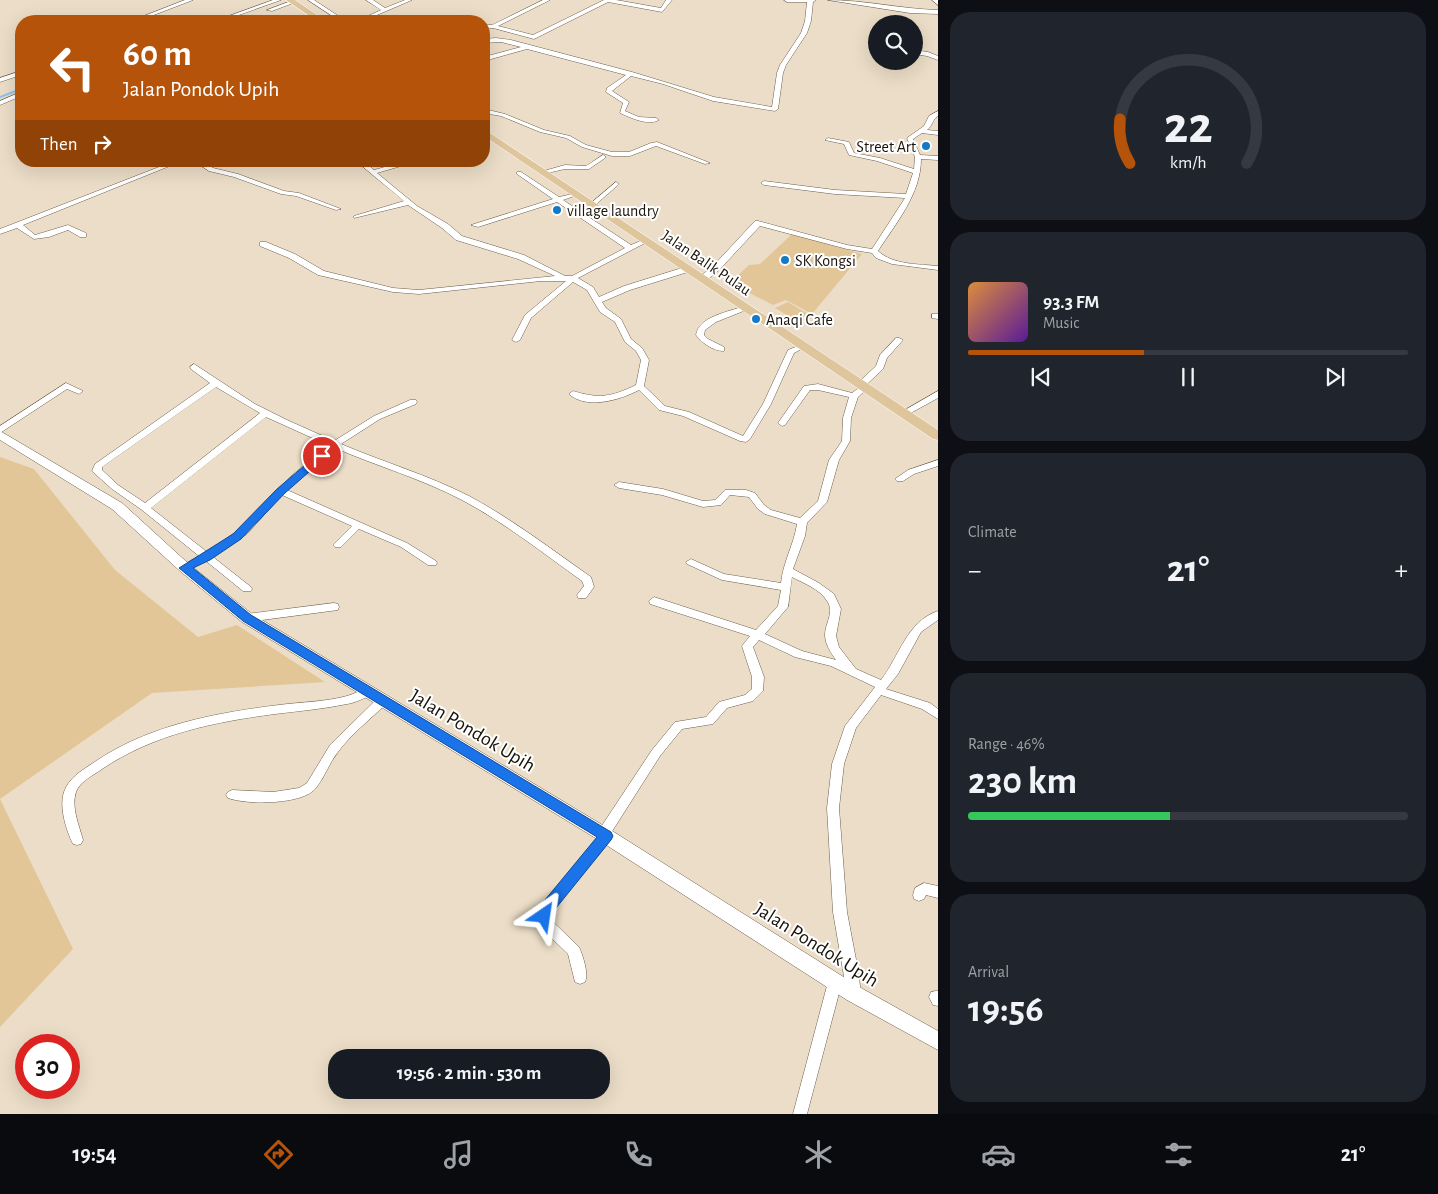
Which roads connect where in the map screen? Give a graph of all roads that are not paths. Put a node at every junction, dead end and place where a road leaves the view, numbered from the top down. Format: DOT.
graph roads {
  1 [pos="190,0"];
  2 [pos="278,0"];
  3 [pos="310,0"];
  4 [pos="369,0"];
  5 [pos="409,0"];
  6 [pos="547,0"];
  7 [pos="608,0"];
  8 [pos="668,0"];
  9 [pos="787,0"];
  10 [pos="831,0"];
  11 [pos="935,0"];
  12 [pos="291,1"];
  13 [pos="812,1"];
  14 [pos="938,3"];
  15 [pos="385,10"];
  16 [pos="938,12"];
  17 [pos="150,15"];
  18 [pos="235,15"];
  19 [pos="258,15"];
  20 [pos="313,15"];
  21 [pos="334,15"];
  22 [pos="373,15"];
  23 [pos="493,26"];
  24 [pos="490,27"];
  25 [pos="490,40"];
  26 [pos="527,47"];
  27 [pos="923,53"];
  28 [pos="490,57"];
  29 [pos="937,62"];
  30 [pos="630,74"];
  31 [pos="15,75"];
  32 [pos="0,80"];
  33 [pos="15,97"];
  34 [pos="0,103"];
  35 [pos="490,112"];
  36 [pos="938,113"];
  37 [pos="656,120"];
  38 [pos="922,131"];
  39 [pos="938,133"];
  40 [pos="490,136"];
  41 [pos="828,140"];
  42 [pos="603,157"];
  43 [pos="918,157"];
  44 [pos="938,158"];
  45 [pos="707,163"];
  46 [pos="165,167"];
  47 [pos="206,167"];
  48 [pos="367,167"];
  49 [pos="392,167"];
  50 [pos="373,172"];
  51 [pos="543,172"];
  52 [pos="916,172"];
  53 [pos="519,174"];
  54 [pos="764,183"];
  55 [pos="616,184"];
  56 [pos="575,194"];
  57 [pos="910,196"];
  58 [pos="558,200"];
  59 [pos="412,205"];
  60 [pos="592,205"];
  61 [pos="338,209"];
  62 [pos="356,216"];
  63 [pos="18,225"];
  64 [pos="475,226"];
  65 [pos="0,232"];
  66 [pos="83,235"];
  67 [pos="645,241"];
  68 [pos="263,244"];
  69 [pos="630,248"];
  70 [pos="874,251"];
  71 [pos="938,268"];
  72 [pos="688,269"];
  73 [pos="568,278"];
  74 [pos="702,279"];
  75 [pos="597,301"];
  76 [pos="747,308"];
  77 [pos="516,340"];
  78 [pos="899,340"];
  79 [pos="803,346"];
  80 [pos="721,349"];
  81 [pos="194,368"];
  82 [pos="214,384"];
  83 [pos="640,386"];
  84 [pos="863,386"];
  85 [pos="79,391"];
  86 [pos="573,394"];
  87 [pos="938,394"];
  88 [pos="854,396"];
  89 [pos="413,402"];
  90 [pos="266,413"];
  91 [pos="904,413"];
  92 [pos="782,423"];
  93 [pos="0,430"];
  94 [pos="0,435"];
  95 [pos="938,436"];
  96 [pos="335,445"];
  97 [pos="938,463"];
  98 [pos="900,479"];
  99 [pos="620,485"];
  100 [pos="281,491"];
  101 [pos="145,508"];
  102 [pos="802,522"];
  103 [pos="358,525"];
  104 [pos="338,545"];
  105 [pos="206,558"];
  106 [pos="691,562"];
  107 [pos="432,563"];
  108 [pos="185,568"];
  109 [pos="787,570"];
  110 [pos="785,587"];
  111 [pos="247,589"];
  112 [pos="582,596"];
  113 [pos="654,601"];
  114 [pos="334,607"];
  115 [pos="938,615"];
  116 [pos="247,618"];
  117 [pos="756,634"];
  118 [pos="855,673"];
  119 [pos="880,688"];
  120 [pos="368,692"];
  121 [pos="383,700"];
  122 [pos="938,716"];
  123 [pos="232,796"];
  124 [pos="605,835"];
  125 [pos="77,840"];
  126 [pos="938,892"];
  127 [pos="919,896"];
  128 [pos="580,978"];
  129 [pos="835,982"];
  130 [pos="854,994"];
  131 [pos="938,1041"];
  132 [pos="800,1114"];
  1 -- 17 [label="street"];
  2 -- 18 [label="street"];
  3 -- 21 [label="street"];
  4 -- 15 [label="street"];
  5 -- 15 [label="street"];
  6 -- 23 [label="street"];
  7 -- 8 [label="street"];
  7 -- 23 [label="street"];
  9 -- 13 [label="street"];
  10 -- 16 [label="street"];
  11 -- 14 [label="street"];
  12 -- 19 [label="street"];
  12 -- 20 [label="main road"];
  13 -- 30 [label="street"];
  15 -- 22 [label="street"];
  23 -- 24 [label="street"];
  25 -- 26 [label="street"];
  26 -- 28 [label="street"];
  26 -- 30 [label="street"];
  27 -- 29 [label="street"];
  30 -- 37 [label="street"];
  31 -- 32 [label="street"];
  33 -- 34 [label="street"];
  35 -- 45 [label="street"];
  36 -- 38 [label="street"];
  38 -- 39 [label="street"];
  38 -- 43 [label="street"];
  40 -- 51 [label="main road, Jalan Balik Pulau"];
  41 -- 52 [label="street"];
  42 -- 51 [label="street"];
  43 -- 44 [label="street"];
  43 -- 52 [label="street"];
  46 -- 63 [label="street"];
  47 -- 61 [label="street"];
  48 -- 50 [label="street"];
  49 -- 50 [label="street"];
  50 -- 59 [label="street"];
  51 -- 56 [label="main road, Jalan Balik Pulau"];
  52 -- 57 [label="street"];
  53 -- 58 [label="street"];
  54 -- 57 [label="street"];
  55 -- 60 [label="street"];
  56 -- 58 [label="street"];
  56 -- 60 [label="main road, Jalan Balik Pulau"];
  57 -- 70 [label="street"];
  58 -- 64 [label="street"];
  58 -- 69 [label="street"];
  59 -- 62 [label="street"];
  59 -- 73 [label="street"];
  60 -- 67 [label="main road, Jalan Balik Pulau"];
  63 -- 65 [label="street"];
  63 -- 66 [label="street"];
  67 -- 69 [label="street"];
  67 -- 72 [label="main road, Jalan Balik Pulau"];
  68 -- 73 [label="street"];
  69 -- 73 [label="street"];
  70 -- 71 [label="street"];
  70 -- 74 [label="street"];
  72 -- 74 [label="main road, Jalan Balik Pulau"];
  72 -- 75 [label="street"];
  73 -- 75 [label="street"];
  73 -- 77 [label="street"];
  74 -- 76 [label="main road, Jalan Balik Pulau"];
  75 -- 83 [label="street"];
  76 -- 79 [label="main road, Jalan Balik Pulau"];
  76 -- 80 [label="street"];
  78 -- 84 [label="street"];
  79 -- 83 [label="street"];
  79 -- 84 [label="main road, Jalan Balik Pulau"];
  81 -- 82 [label="street"];
  82 -- 90 [label="street"];
  82 -- 101 [label="street"];
  83 -- 86 [label="street"];
  84 -- 88 [label="street"];
  84 -- 91 [label="main road, Jalan Balik Pulau"];
  85 -- 93 [label="street"];
  87 -- 91 [label="street"];
  88 -- 92 [label="street"];
  88 -- 102 [label="street"];
  89 -- 96 [label="street"];
  90 -- 96 [label="street"];
  90 -- 101 [label="street"];
  91 -- 95 [label="main road, Jalan Balik Pulau"];
  94 -- 108 [label="main road, Jalan Pondok Upih"];
  96 -- 100 [label="street"];
  96 -- 112 [label="street"];
  97 -- 98 [label="street"];
  99 -- 102 [label="street"];
  100 -- 103 [label="street"];
  100 -- 105 [label="street"];
  101 -- 105 [label="street"];
  102 -- 109 [label="street"];
  103 -- 104 [label="street"];
  103 -- 107 [label="street"];
  105 -- 108 [label="street"];
  105 -- 111 [label="street"];
  106 -- 110 [label="street"];
  108 -- 116 [label="main road, Jalan Pondok Upih"];
  109 -- 110 [label="street"];
  109 -- 118 [label="street"];
  110 -- 117 [label="street"];
  113 -- 117 [label="street"];
  114 -- 116 [label="street"];
  115 -- 119 [label="street"];
  116 -- 120 [label="main road, Jalan Pondok Upih"];
  117 -- 118 [label="street"];
  117 -- 124 [label="street"];
  118 -- 119 [label="street"];
  119 -- 122 [label="street"];
  119 -- 130 [label="street"];
  120 -- 121 [label="main road, Jalan Pondok Upih"];
  120 -- 125 [label="street"];
  121 -- 123 [label="street"];
  121 -- 124 [label="main road, Jalan Pondok Upih"];
  124 -- 128 [label="street"];
  124 -- 129 [label="main road, Jalan Pondok Upih"];
  126 -- 127 [label="street"];
  129 -- 130 [label="main road, Jalan Pondok Upih"];
  129 -- 132 [label="street"];
  130 -- 131 [label="main road, Jalan Pondok Upih"];
}
